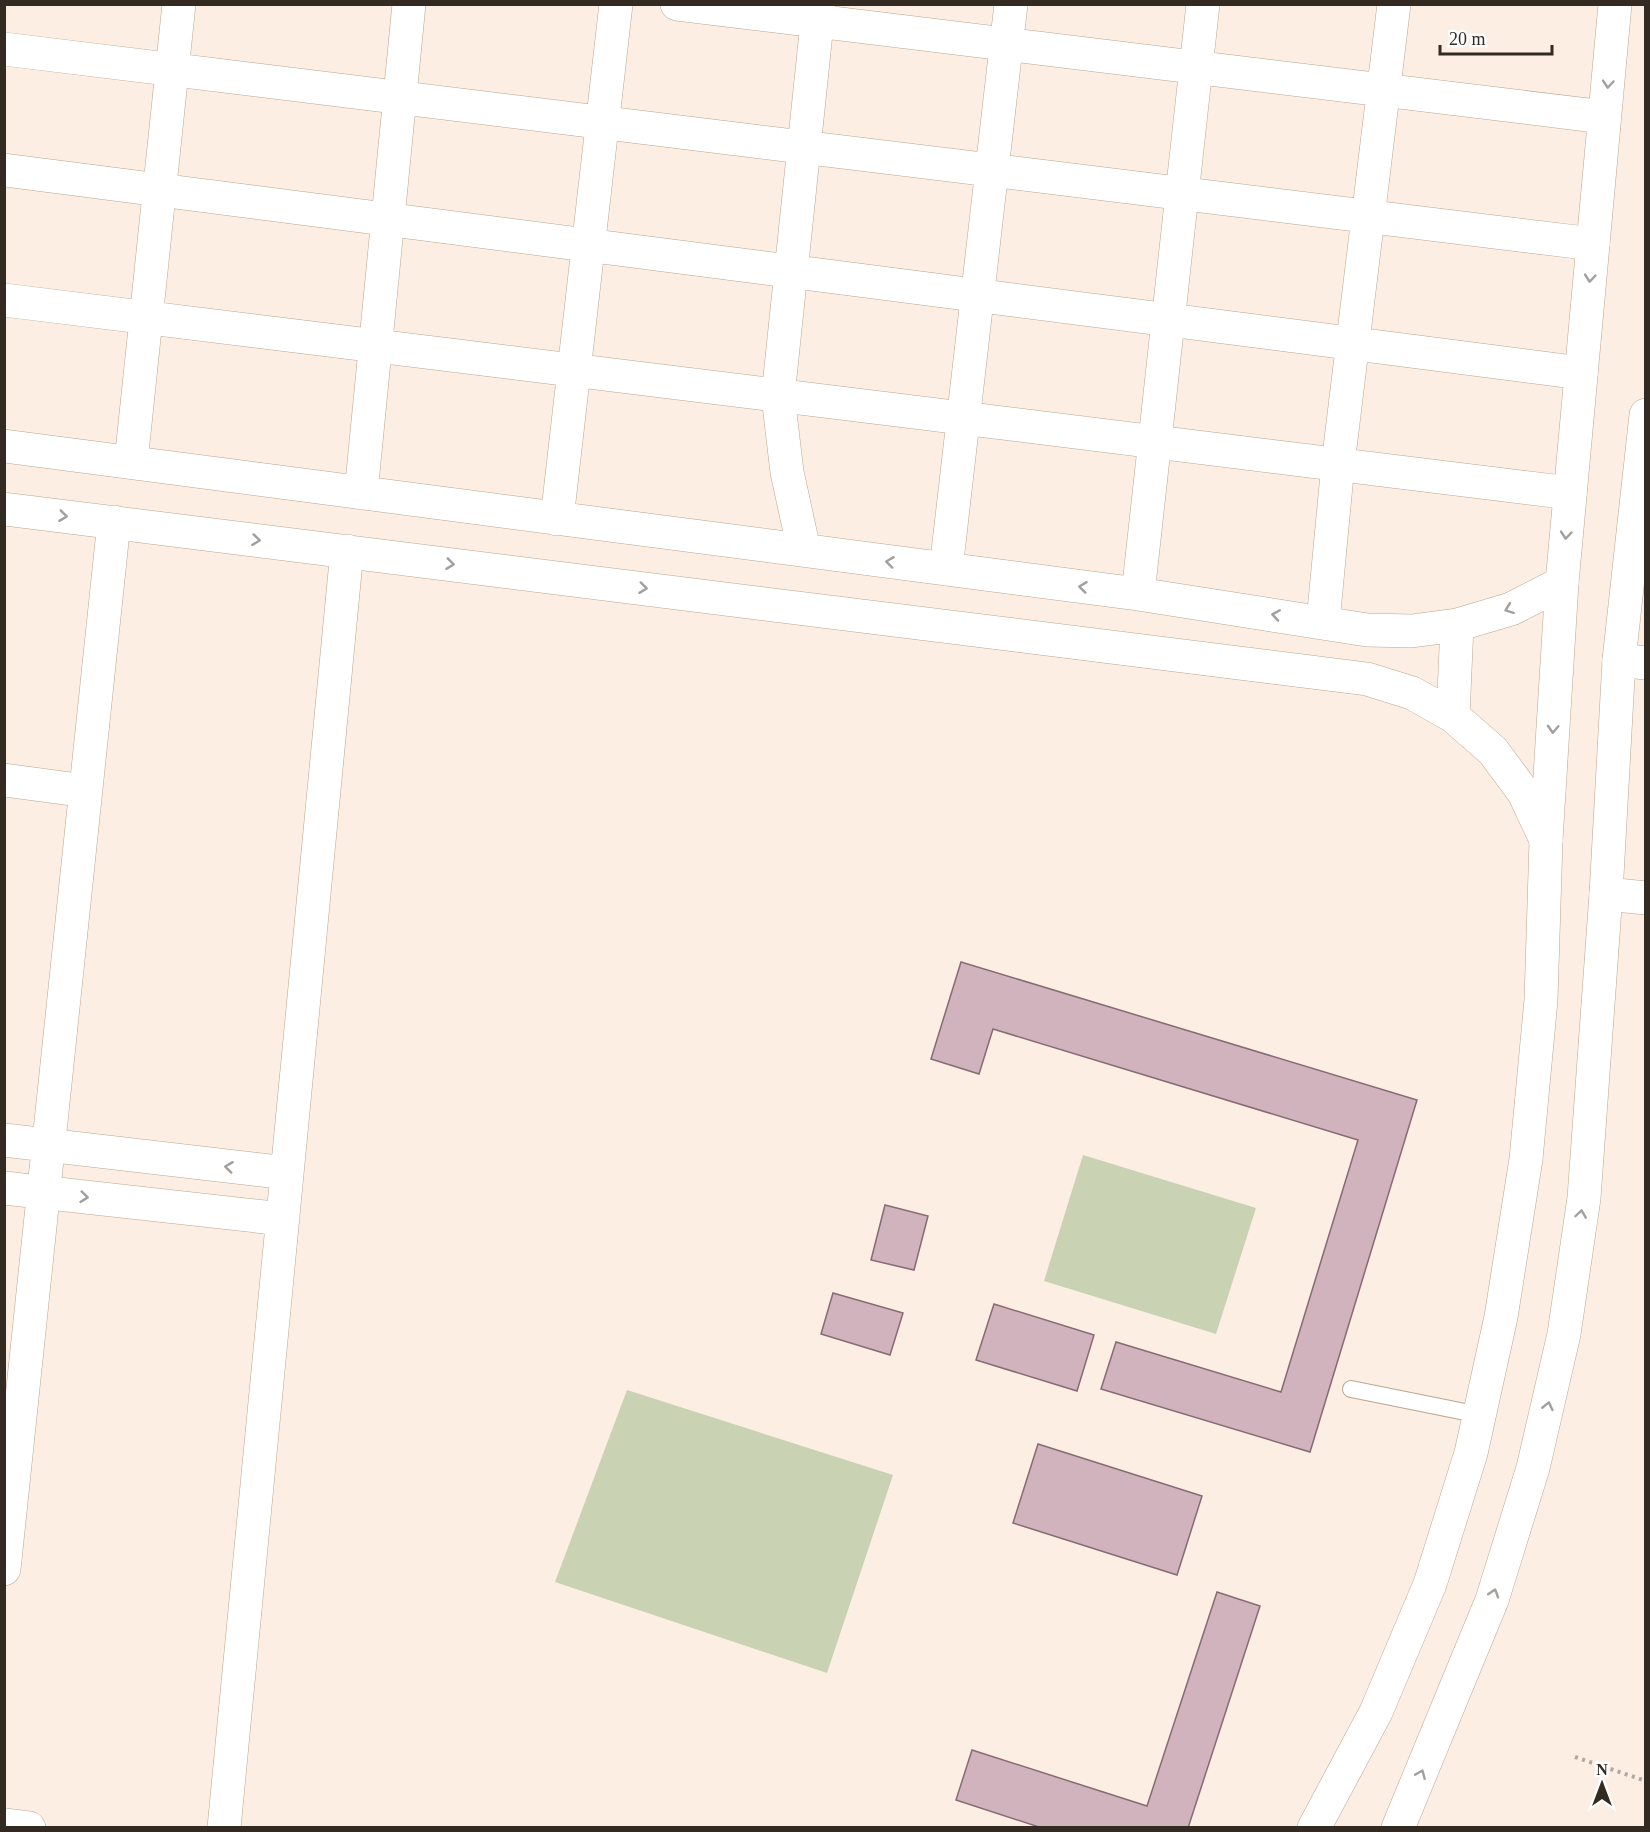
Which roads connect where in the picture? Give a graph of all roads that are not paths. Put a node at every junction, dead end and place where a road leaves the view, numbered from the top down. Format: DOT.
graph roads {
  1 [pos="179,4"];
  2 [pos="409,4"];
  3 [pos="616,4"];
  4 [pos="677,4"];
  5 [pos="1011,4"];
  6 [pos="1203,4"];
  7 [pos="1394,4"];
  8 [pos="1615,4"];
  9 [pos="819,13"];
  10 [pos="1006,45"];
  11 [pos="4,49"];
  12 [pos="1196,68"];
  13 [pos="172,70"];
  14 [pos="1384,91"];
  15 [pos="400,98"];
  16 [pos="1605,117"];
  17 [pos="602,123"];
  18 [pos="805,148"];
  19 [pos="4,170"];
  20 [pos="992,171"];
  21 [pos="160,190"];
  22 [pos="1182,194"];
  23 [pos="1369,217"];
  24 [pos="388,219"];
  25 [pos="1593,244"];
  26 [pos="589,245"];
  27 [pos="791,271"];
  28 [pos="977,295"];
  29 [pos="4,300"];
  30 [pos="146,318"];
  31 [pos="1168,320"];
  32 [pos="1353,344"];
  33 [pos="376,346"];
  34 [pos="574,371"];
  35 [pos="1581,373"];
  36 [pos="778,396"];
  37 [pos="1646,415"];
  38 [pos="963,418"];
  39 [pos="1155,442"];
  40 [pos="4,446"];
  41 [pos="131,462"];
  42 [pos="1338,464"];
  43 [pos="361,493"];
  44 [pos="1570,493"];
  45 [pos="4,508"];
  46 [pos="557,519"];
  47 [pos="114,522"];
  48 [pos="1640,524"];
  49 [pos="804,550"];
  50 [pos="347,551"];
  51 [pos="946,569"];
  52 [pos="1562,584"];
  53 [pos="1138,594"];
  54 [pos="1323,622"];
  55 [pos="1457,625"];
  56 [pos="1632,661"];
  57 [pos="1453,716"];
  58 [pos="4,780"];
  59 [pos="86,791"];
  60 [pos="1546,840"];
  61 [pos="1606,894"];
  62 [pos="1646,898"];
  63 [pos="4,1140"];
  64 [pos="49,1145"];
  65 [pos="287,1173"];
  66 [pos="4,1188"];
  67 [pos="44,1193"];
  68 [pos="283,1219"];
  69 [pos="1351,1389"];
  70 [pos="1480,1415"];
  71 [pos="4,1569"];
  72 [pos="4,1825"];
  73 [pos="29,1827"];
  74 [pos="224,1827"];
  75 [pos="1314,1827"];
  76 [pos="1398,1827"];
  1 -- 13 [label="street"];
  2 -- 15 [label="street"];
  3 -- 17 [label="street"];
  4 -- 9 [label="street"];
  5 -- 10 [label="street"];
  6 -- 12 [label="street"];
  7 -- 14 [label="street"];
  8 -- 16 [label="street, one-way"];
  9 -- 10 [label="street"];
  9 -- 18 [label="street"];
  10 -- 12 [label="street"];
  10 -- 20 [label="street"];
  11 -- 13 [label="street"];
  12 -- 14 [label="street"];
  12 -- 22 [label="street"];
  13 -- 15 [label="street"];
  13 -- 21 [label="street"];
  14 -- 16 [label="street"];
  14 -- 23 [label="street"];
  15 -- 17 [label="street"];
  15 -- 24 [label="street"];
  16 -- 25 [label="street"];
  17 -- 18 [label="street"];
  17 -- 26 [label="street"];
  18 -- 20 [label="street"];
  18 -- 27 [label="street"];
  19 -- 21 [label="street"];
  20 -- 22 [label="street"];
  20 -- 28 [label="street"];
  21 -- 24 [label="street"];
  21 -- 30 [label="street"];
  22 -- 23 [label="street"];
  22 -- 31 [label="street"];
  23 -- 25 [label="street"];
  23 -- 32 [label="street"];
  24 -- 26 [label="street"];
  24 -- 33 [label="street"];
  25 -- 35 [label="street, one-way"];
  26 -- 27 [label="street"];
  26 -- 34 [label="street"];
  27 -- 28 [label="street"];
  27 -- 36 [label="street"];
  28 -- 31 [label="street"];
  28 -- 38 [label="street"];
  29 -- 30 [label="street"];
  30 -- 33 [label="street"];
  30 -- 41 [label="street"];
  31 -- 32 [label="street"];
  31 -- 39 [label="street"];
  32 -- 35 [label="street"];
  32 -- 42 [label="street"];
  33 -- 34 [label="street"];
  33 -- 43 [label="street"];
  34 -- 36 [label="street"];
  34 -- 46 [label="street"];
  35 -- 44 [label="street"];
  36 -- 38 [label="street"];
  36 -- 49 [label="street"];
  37 -- 48 [label="street"];
  38 -- 39 [label="street"];
  38 -- 51 [label="street"];
  39 -- 42 [label="street"];
  39 -- 53 [label="street"];
  40 -- 41 [label="street"];
  41 -- 43 [label="street"];
  42 -- 44 [label="street"];
  42 -- 54 [label="street"];
  43 -- 46 [label="street"];
  44 -- 52 [label="street, one-way"];
  45 -- 47 [label="street, one-way"];
  46 -- 49 [label="street"];
  47 -- 50 [label="street, one-way"];
  47 -- 59 [label="street"];
  48 -- 56 [label="street"];
  51 -- 49 [label="street, one-way"];
  50 -- 57 [label="street, one-way"];
  50 -- 65 [label="street"];
  53 -- 51 [label="street, one-way"];
  52 -- 55 [label="street, one-way"];
  52 -- 60 [label="street, one-way"];
  54 -- 53 [label="street, one-way"];
  54 -- 55 [label="street"];
  55 -- 57 [label="street"];
  56 -- 61 [label="street"];
  57 -- 60 [label="street"];
  58 -- 59 [label="street"];
  59 -- 64 [label="street"];
  60 -- 70 [label="street"];
  61 -- 62 [label="street"];
  76 -- 61 [label="street, one-way"];
  63 -- 64 [label="street"];
  65 -- 64 [label="street, one-way"];
  64 -- 67 [label="street"];
  65 -- 68 [label="street"];
  66 -- 67 [label="street"];
  67 -- 68 [label="street, one-way"];
  67 -- 71 [label="street"];
  68 -- 74 [label="street"];
  69 -- 70 [label="lane"];
  70 -- 75 [label="street"];
  72 -- 73 [label="street"];
}
